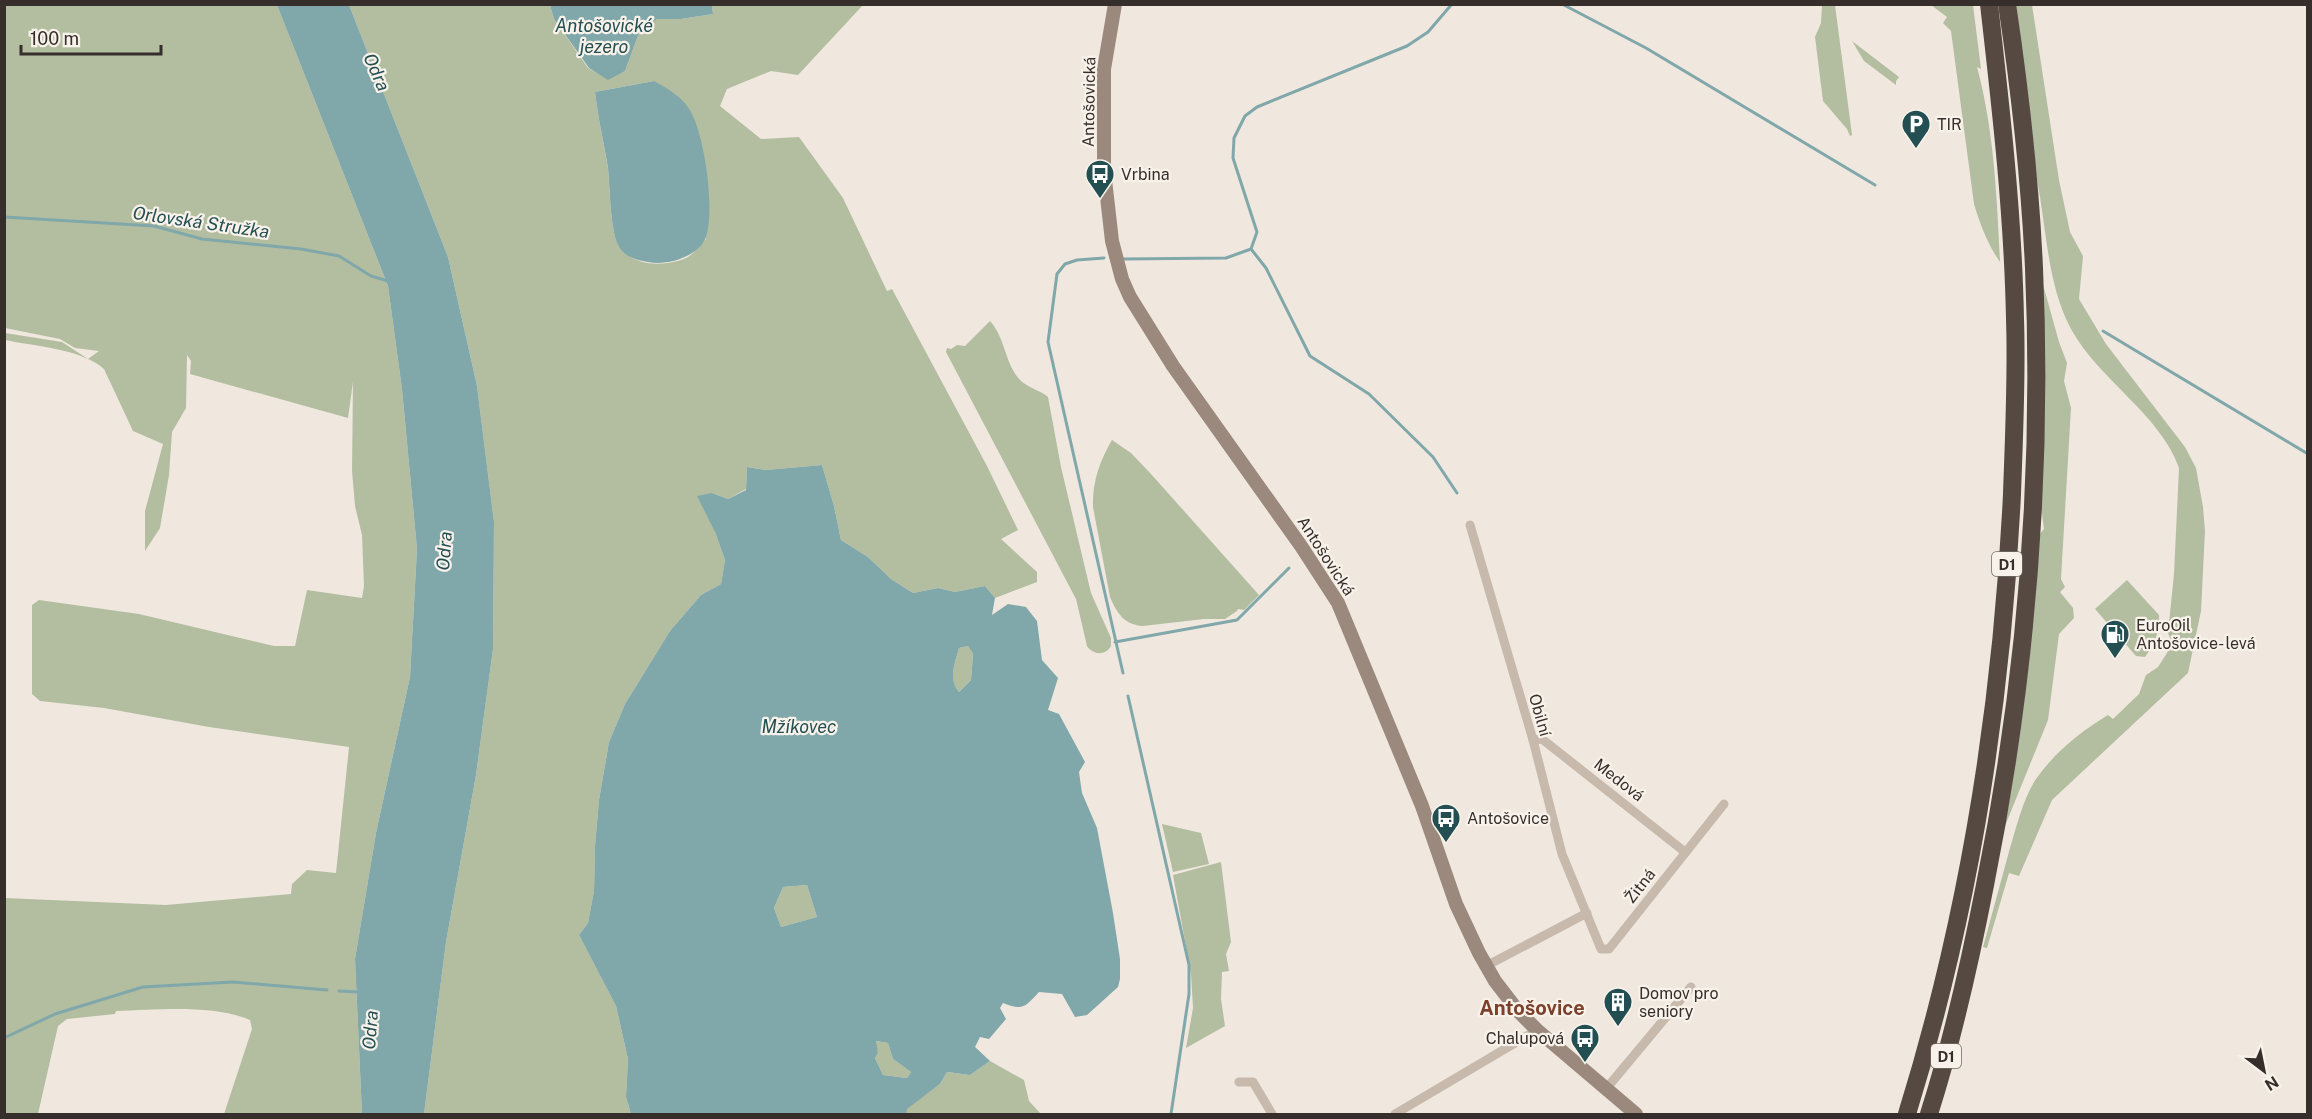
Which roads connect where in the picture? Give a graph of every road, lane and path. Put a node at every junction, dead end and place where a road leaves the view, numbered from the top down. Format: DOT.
graph roads {
  1 [pos="1115,4"];
  2 [pos="1989,4"];
  3 [pos="2007,4"];
  4 [pos="1470,525"];
  5 [pos="1533,740"];
  6 [pos="1724,804"];
  7 [pos="1685,852"];
  8 [pos="1587,913"];
  9 [pos="1486,966"];
  10 [pos="1692,987"];
  11 [pos="1537,1030"];
  12 [pos="1239,1082"];
  13 [pos="1609,1092"];
  14 [pos="1272,1114"];
  15 [pos="1395,1114"];
  16 [pos="1636,1114"];
  17 [pos="1907,1114"];
  18 [pos="1929,1114"];
  1 -- 9 [label="street, Antošovická"];
  2 -- 17 [label="highway, D1"];
  3 -- 18 [label="highway, D1"];
  4 -- 5 [label="street, Obilní"];
  5 -- 7 [label="street, Medová"];
  5 -- 8 [label="street, Obilní"];
  6 -- 7 [label="street, Žitná"];
  7 -- 8 [label="street, Žitná"];
  8 -- 9 [label="street"];
  9 -- 11 [label="street, Antošovická"];
  10 -- 13 [label="street"];
  11 -- 13 [label="street, Antošovická"];
  11 -- 15 [label="street"];
  12 -- 14 [label="street"];
  13 -- 16 [label="street, Antošovická"];
}
